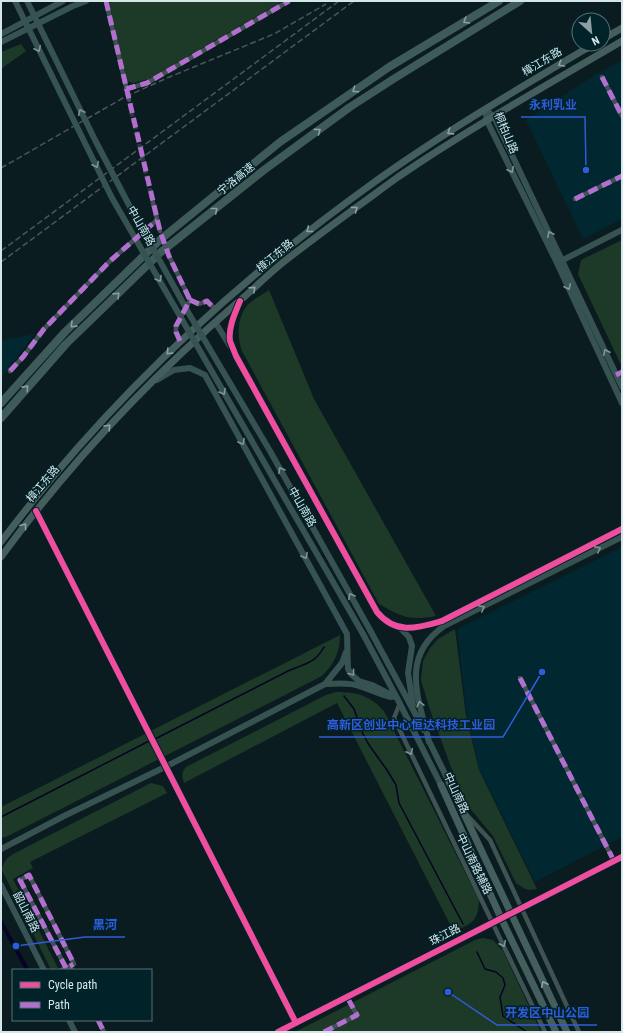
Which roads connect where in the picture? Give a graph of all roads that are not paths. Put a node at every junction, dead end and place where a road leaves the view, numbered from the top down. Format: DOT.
graph roads {
  1 [pos="15,1"];
  2 [pos="27,1"];
  3 [pos="63,1"];
  4 [pos="86,1"];
  5 [pos="106,1"];
  6 [pos="289,1"];
  7 [pos="499,1"];
  8 [pos="520,1"];
  9 [pos="622,28"];
  10 [pos="2,33"];
  11 [pos="611,34"];
  12 [pos="2,41"];
  13 [pos="622,41"];
  14 [pos="581,52"];
  15 [pos="602,77"];
  16 [pos="127,91"];
  17 [pos="130,106"];
  18 [pos="485,109"];
  19 [pos="622,116"];
  20 [pos="494,117"];
  21 [pos="487,121"];
  22 [pos="622,176"];
  23 [pos="575,199"];
  24 [pos="153,203"];
  25 [pos="157,220"];
  26 [pos="622,230"];
  27 [pos="160,231"];
  28 [pos="169,256"];
  29 [pos="560,261"];
  30 [pos="190,300"];
  31 [pos="240,301"];
  32 [pos="215,309"];
  33 [pos="215,322"];
  34 [pos="180,341"];
  35 [pos="236,356"];
  36 [pos="10,371"];
  37 [pos="619,374"];
  38 [pos="150,384"];
  39 [pos="622,387"];
  40 [pos="1,403"];
  41 [pos="622,403"];
  42 [pos="1,418"];
  43 [pos="36,511"];
  44 [pos="622,529"];
  45 [pos="622,537"];
  46 [pos="1,542"];
  47 [pos="1,557"];
  48 [pos="397,626"];
  49 [pos="348,646"];
  50 [pos="520,678"];
  51 [pos="325,684"];
  52 [pos="398,701"];
  53 [pos="414,711"];
  54 [pos="429,742"];
  55 [pos="165,767"];
  56 [pos="449,782"];
  57 [pos="441,785"];
  58 [pos="460,807"];
  59 [pos="1,849"];
  60 [pos="622,857"];
  61 [pos="614,861"];
  62 [pos="1,885"];
  63 [pos="521,908"];
  64 [pos="510,913"];
  65 [pos="501,918"];
  66 [pos="492,922"];
  67 [pos="67,968"];
  68 [pos="43,969"];
  69 [pos="347,997"];
  70 [pos="70,1021"];
  71 [pos="98,1021"];
  72 [pos="296,1023"];
  73 [pos="282,1031"];
  74 [pos="76,1032"];
  75 [pos="104,1032"];
  76 [pos="324,1032"];
  77 [pos="545,1032"];
  78 [pos="556,1032"];
  79 [pos="567,1032"];
  80 [pos="579,1032"];
  1 -- 52 [label="street, 中山南路, one-way, bridge"];
  53 -- 2 [label="street, 中山南路, one-way, bridge"];
  3 -- 10 [label="street"];
  4 -- 12 [label="street"];
  5 -- 16 [label="street"];
  6 -- 16 [label="street"];
  7 -- 40 [label="highway, 宁洛高速, one-way"];
  42 -- 8 [label="highway, 宁洛高速, one-way"];
  9 -- 11 [label="main road"];
  13 -- 20 [label="main road, 樟江东路"];
  14 -- 18 [label="main road, 樟江东路, one-way"];
  15 -- 19 [label="street"];
  16 -- 17 [label="street, bridge"];
  18 -- 20 [label="street, 桐柏山路"];
  18 -- 21 [label="street, 桐柏山路"];
  18 -- 32 [label="main road, 樟江东路, one-way"];
  20 -- 21 [label="main road, 樟江东路"];
  29 -- 20 [label="street, 桐柏山路, one-way"];
  21 -- 29 [label="street, 桐柏山路, one-way"];
  31 -- 21 [label="main road, 樟江东路, one-way"];
  22 -- 23 [label="street"];
  24 -- 25 [label="street"];
  25 -- 27 [label="street"];
  25 -- 36 [label="street"];
  26 -- 29 [label="street"];
  28 -- 30 [label="street"];
  37 -- 29 [label="street, 桐柏山路, one-way"];
  29 -- 41 [label="street, 桐柏山路, one-way"];
  30 -- 32 [label="street"];
  30 -- 34 [label="street"];
  31 -- 33 [label="main road, 樟江东路"];
  31 -- 35 [label="street"];
  32 -- 34 [label="main road, 樟江东路"];
  33 -- 35 [label="street"];
  33 -- 38 [label="main road, 樟江东路"];
  34 -- 46 [label="main road, 樟江东路, one-way"];
  35 -- 48 [label="street"];
  37 -- 39 [label="street, 桐柏山路"];
  43 -- 38 [label="main road, 樟江东路, one-way"];
  38 -- 49 [label="street, one-way"];
  47 -- 43 [label="main road, 樟江东路, one-way"];
  43 -- 55 [label="street"];
  44 -- 48 [label="street"];
  54 -- 45 [label="street, one-way"];
  48 -- 53 [label="street"];
  49 -- 51 [label="street"];
  49 -- 52 [label="street, one-way"];
  50 -- 61 [label="street"];
  51 -- 52 [label="street"];
  51 -- 55 [label="street"];
  52 -- 57 [label="street, 中山南路"];
  52 -- 66 [label="street, 中山南路辅路, one-way"];
  53 -- 54 [label="street, 中山南路"];
  54 -- 56 [label="street, 中山南路"];
  55 -- 59 [label="street"];
  55 -- 72 [label="street"];
  56 -- 58 [label="main road, 中山南路"];
  57 -- 65 [label="main road, 中山南路"];
  58 -- 63 [label="street, 中山南路辅路"];
  58 -- 64 [label="main road, 中山南路"];
  60 -- 61 [label="street, 珠江路"];
  61 -- 63 [label="street, 珠江路"];
  62 -- 68 [label="street, 韶山南路"];
  63 -- 64 [label="street, 珠江路"];
  63 -- 80 [label="street, 中山南路辅路"];
  64 -- 65 [label="street, 珠江路"];
  79 -- 64 [label="main road, 中山南路, one-way"];
  65 -- 66 [label="street, 珠江路"];
  65 -- 78 [label="main road, 中山南路"];
  66 -- 69 [label="street, 珠江路"];
  66 -- 77 [label="street, 中山南路辅路, one-way"];
  67 -- 67 [label="street"];
  69 -- 72 [label="street, 珠江路"];
  69 -- 76 [label="street"];
  70 -- 74 [label="street"];
  71 -- 75 [label="street"];
  72 -- 73 [label="street, 珠江路"];
}
